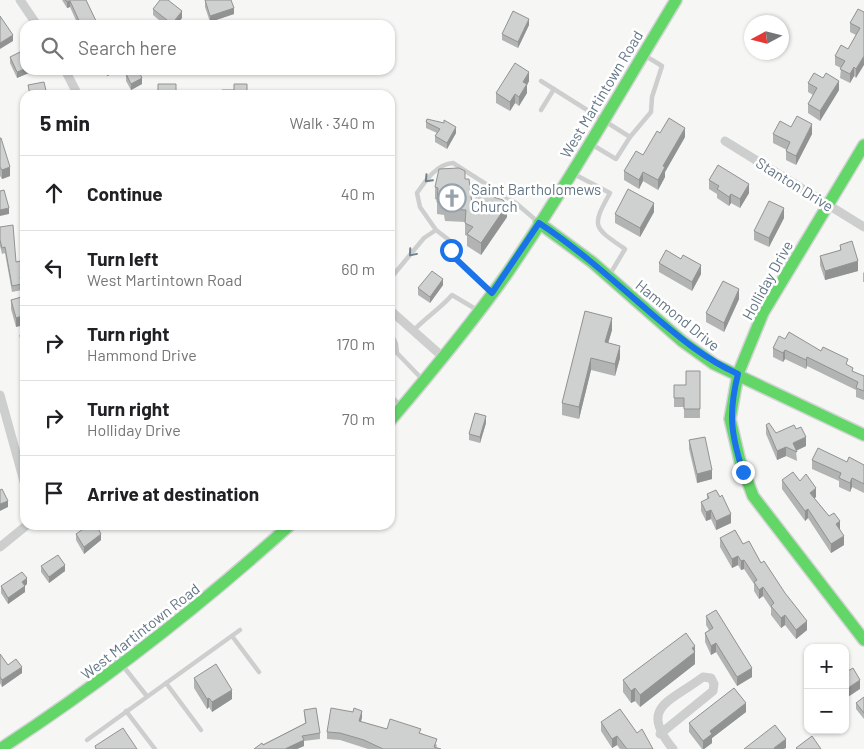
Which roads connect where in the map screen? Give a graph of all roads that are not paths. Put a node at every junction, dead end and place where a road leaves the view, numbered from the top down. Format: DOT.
graph roads {
  1 [pos="20,0"];
  2 [pos="676,0"];
  3 [pos="34,20"];
  4 [pos="643,54"];
  5 [pos="68,75"];
  6 [pos="541,81"];
  7 [pos="554,89"];
  8 [pos="75,90"];
  9 [pos="541,110"];
  10 [pos="603,120"];
  11 [pos="630,137"];
  12 [pos="725,141"];
  13 [pos="589,143"];
  14 [pos="864,145"];
  15 [pos="571,172"];
  16 [pos="828,204"];
  17 [pos="539,223"];
  18 [pos="864,227"];
  19 [pos="436,230"];
  20 [pos="395,273"];
  21 [pos="608,276"];
  22 [pos="492,293"];
  23 [pos="479,311"];
  24 [pos="395,314"];
  25 [pos="414,331"];
  26 [pos="395,342"];
  27 [pos="444,358"];
  28 [pos="738,374"];
  29 [pos="424,381"];
  30 [pos="0,395"];
  31 [pos="395,400"];
  32 [pos="402,407"];
  33 [pos="395,415"];
  34 [pos="864,436"];
  35 [pos="20,467"];
  36 [pos="21,530"];
  37 [pos="284,530"];
  38 [pos="0,546"];
  39 [pos="240,630"];
  40 [pos="232,636"];
  41 [pos="864,640"];
  42 [pos="122,665"];
  43 [pos="260,672"];
  44 [pos="166,683"];
  45 [pos="146,695"];
  46 [pos="126,711"];
  47 [pos="201,730"];
  48 [pos="660,734"];
  49 [pos="87,740"];
  50 [pos="3,746"];
  51 [pos="155,749"];
  52 [pos="673,749"];
  1 -- 3 [label="street"];
  2 -- 4 [label="street, West Martintown Road"];
  4 -- 10 [label="street, West Martintown Road"];
  4 -- 11 [label="lane"];
  5 -- 8 [label="street"];
  6 -- 7 [label="lane"];
  7 -- 9 [label="lane"];
  7 -- 10 [label="lane"];
  10 -- 11 [label="lane"];
  10 -- 13 [label="street, West Martintown Road"];
  11 -- 13 [label="lane"];
  12 -- 16 [label="street, Stanton Drive"];
  13 -- 15 [label="street, West Martintown Road"];
  14 -- 16 [label="street, Holliday Drive"];
  15 -- 17 [label="street, West Martintown Road"];
  15 -- 21 [label="lane"];
  16 -- 18 [label="street, Stanton Drive"];
  16 -- 28 [label="street, Holliday Drive"];
  17 -- 19 [label="lane, one-way"];
  17 -- 21 [label="street, Hammond Drive"];
  17 -- 22 [label="street, West Martintown Road"];
  19 -- 20 [label="lane, one-way"];
  19 -- 22 [label="lane"];
  21 -- 28 [label="street, Hammond Drive"];
  22 -- 23 [label="street, West Martintown Road"];
  23 -- 25 [label="lane"];
  23 -- 27 [label="street, West Martintown Road"];
  24 -- 25 [label="street"];
  25 -- 27 [label="street"];
  26 -- 29 [label="lane"];
  27 -- 29 [label="street, West Martintown Road"];
  28 -- 34 [label="street, Hammond Drive"];
  28 -- 41 [label="street, Holliday Drive"];
  29 -- 32 [label="street, West Martintown Road"];
  30 -- 35 [label="street"];
  31 -- 32 [label="lane"];
  32 -- 33 [label="street, West Martintown Road"];
  36 -- 38 [label="street"];
  37 -- 42 [label="street, West Martintown Road"];
  39 -- 40 [label="lane"];
  40 -- 43 [label="lane"];
  40 -- 44 [label="lane"];
  42 -- 45 [label="lane"];
  42 -- 50 [label="street, West Martintown Road"];
  44 -- 45 [label="lane"];
  44 -- 47 [label="lane"];
  45 -- 46 [label="lane"];
  46 -- 49 [label="lane"];
  46 -- 51 [label="lane"];
  48 -- 48 [label="street"];
  48 -- 52 [label="street"];
}
